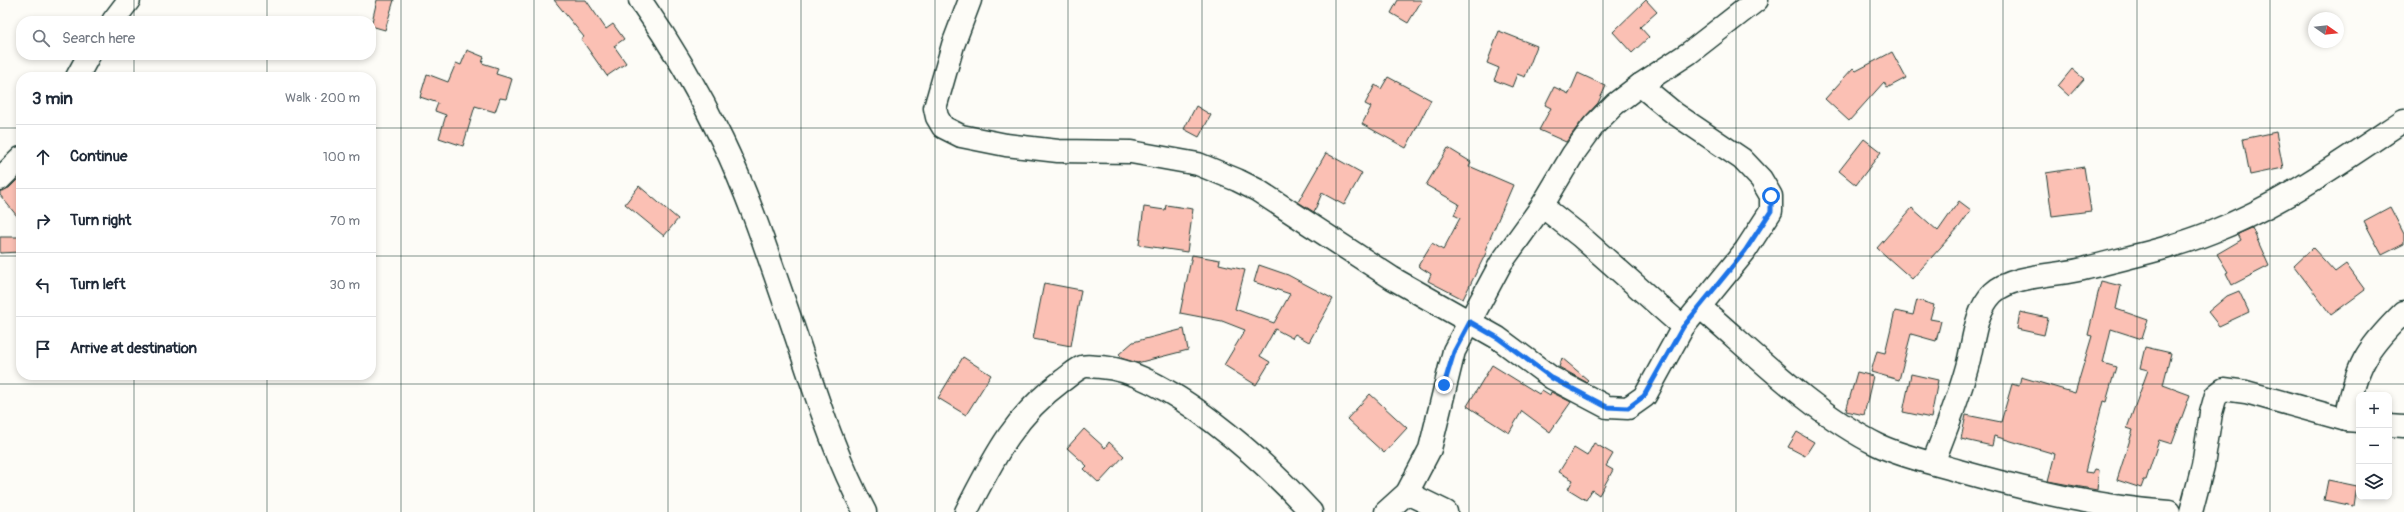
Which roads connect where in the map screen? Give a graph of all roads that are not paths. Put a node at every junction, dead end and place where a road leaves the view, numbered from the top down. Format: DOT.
graph roads {
  1 [pos="129,0"];
  2 [pos="640,0"];
  3 [pos="970,0"];
  4 [pos="1757,0"];
  5 [pos="118,16"];
  6 [pos="86,60"];
  7 [pos="80,72"];
  8 [pos="1640,85"];
  9 [pos="2404,120"];
  10 [pos="16,163"];
  11 [pos="0,179"];
  12 [pos="1542,206"];
  13 [pos="1700,307"];
  14 [pos="2404,312"];
  15 [pos="1470,322"];
  16 [pos="1683,327"];
  17 [pos="2353,421"];
  18 [pos="2392,424"];
  19 [pos="2404,426"];
  20 [pos="1933,463"];
  21 [pos="1407,493"];
  22 [pos="866,512"];
  23 [pos="966,512"];
  24 [pos="1311,512"];
  25 [pos="1386,512"];
  26 [pos="1446,512"];
  27 [pos="2169,512"];
  28 [pos="2191,512"];
  1 -- 5 [label="street"];
  2 -- 22 [label="street"];
  3 -- 15 [label="street"];
  4 -- 8 [label="street"];
  6 -- 7 [label="street"];
  8 -- 12 [label="street"];
  8 -- 13 [label="street"];
  9 -- 20 [label="street"];
  10 -- 11 [label="street"];
  12 -- 15 [label="street"];
  12 -- 16 [label="street"];
  13 -- 16 [label="street"];
  13 -- 20 [label="street"];
  14 -- 17 [label="street"];
  15 -- 16 [label="street"];
  15 -- 21 [label="street"];
  17 -- 28 [label="street"];
  18 -- 19 [label="street"];
  20 -- 27 [label="street"];
  21 -- 25 [label="street"];
  21 -- 26 [label="street"];
  23 -- 24 [label="street"];
}
